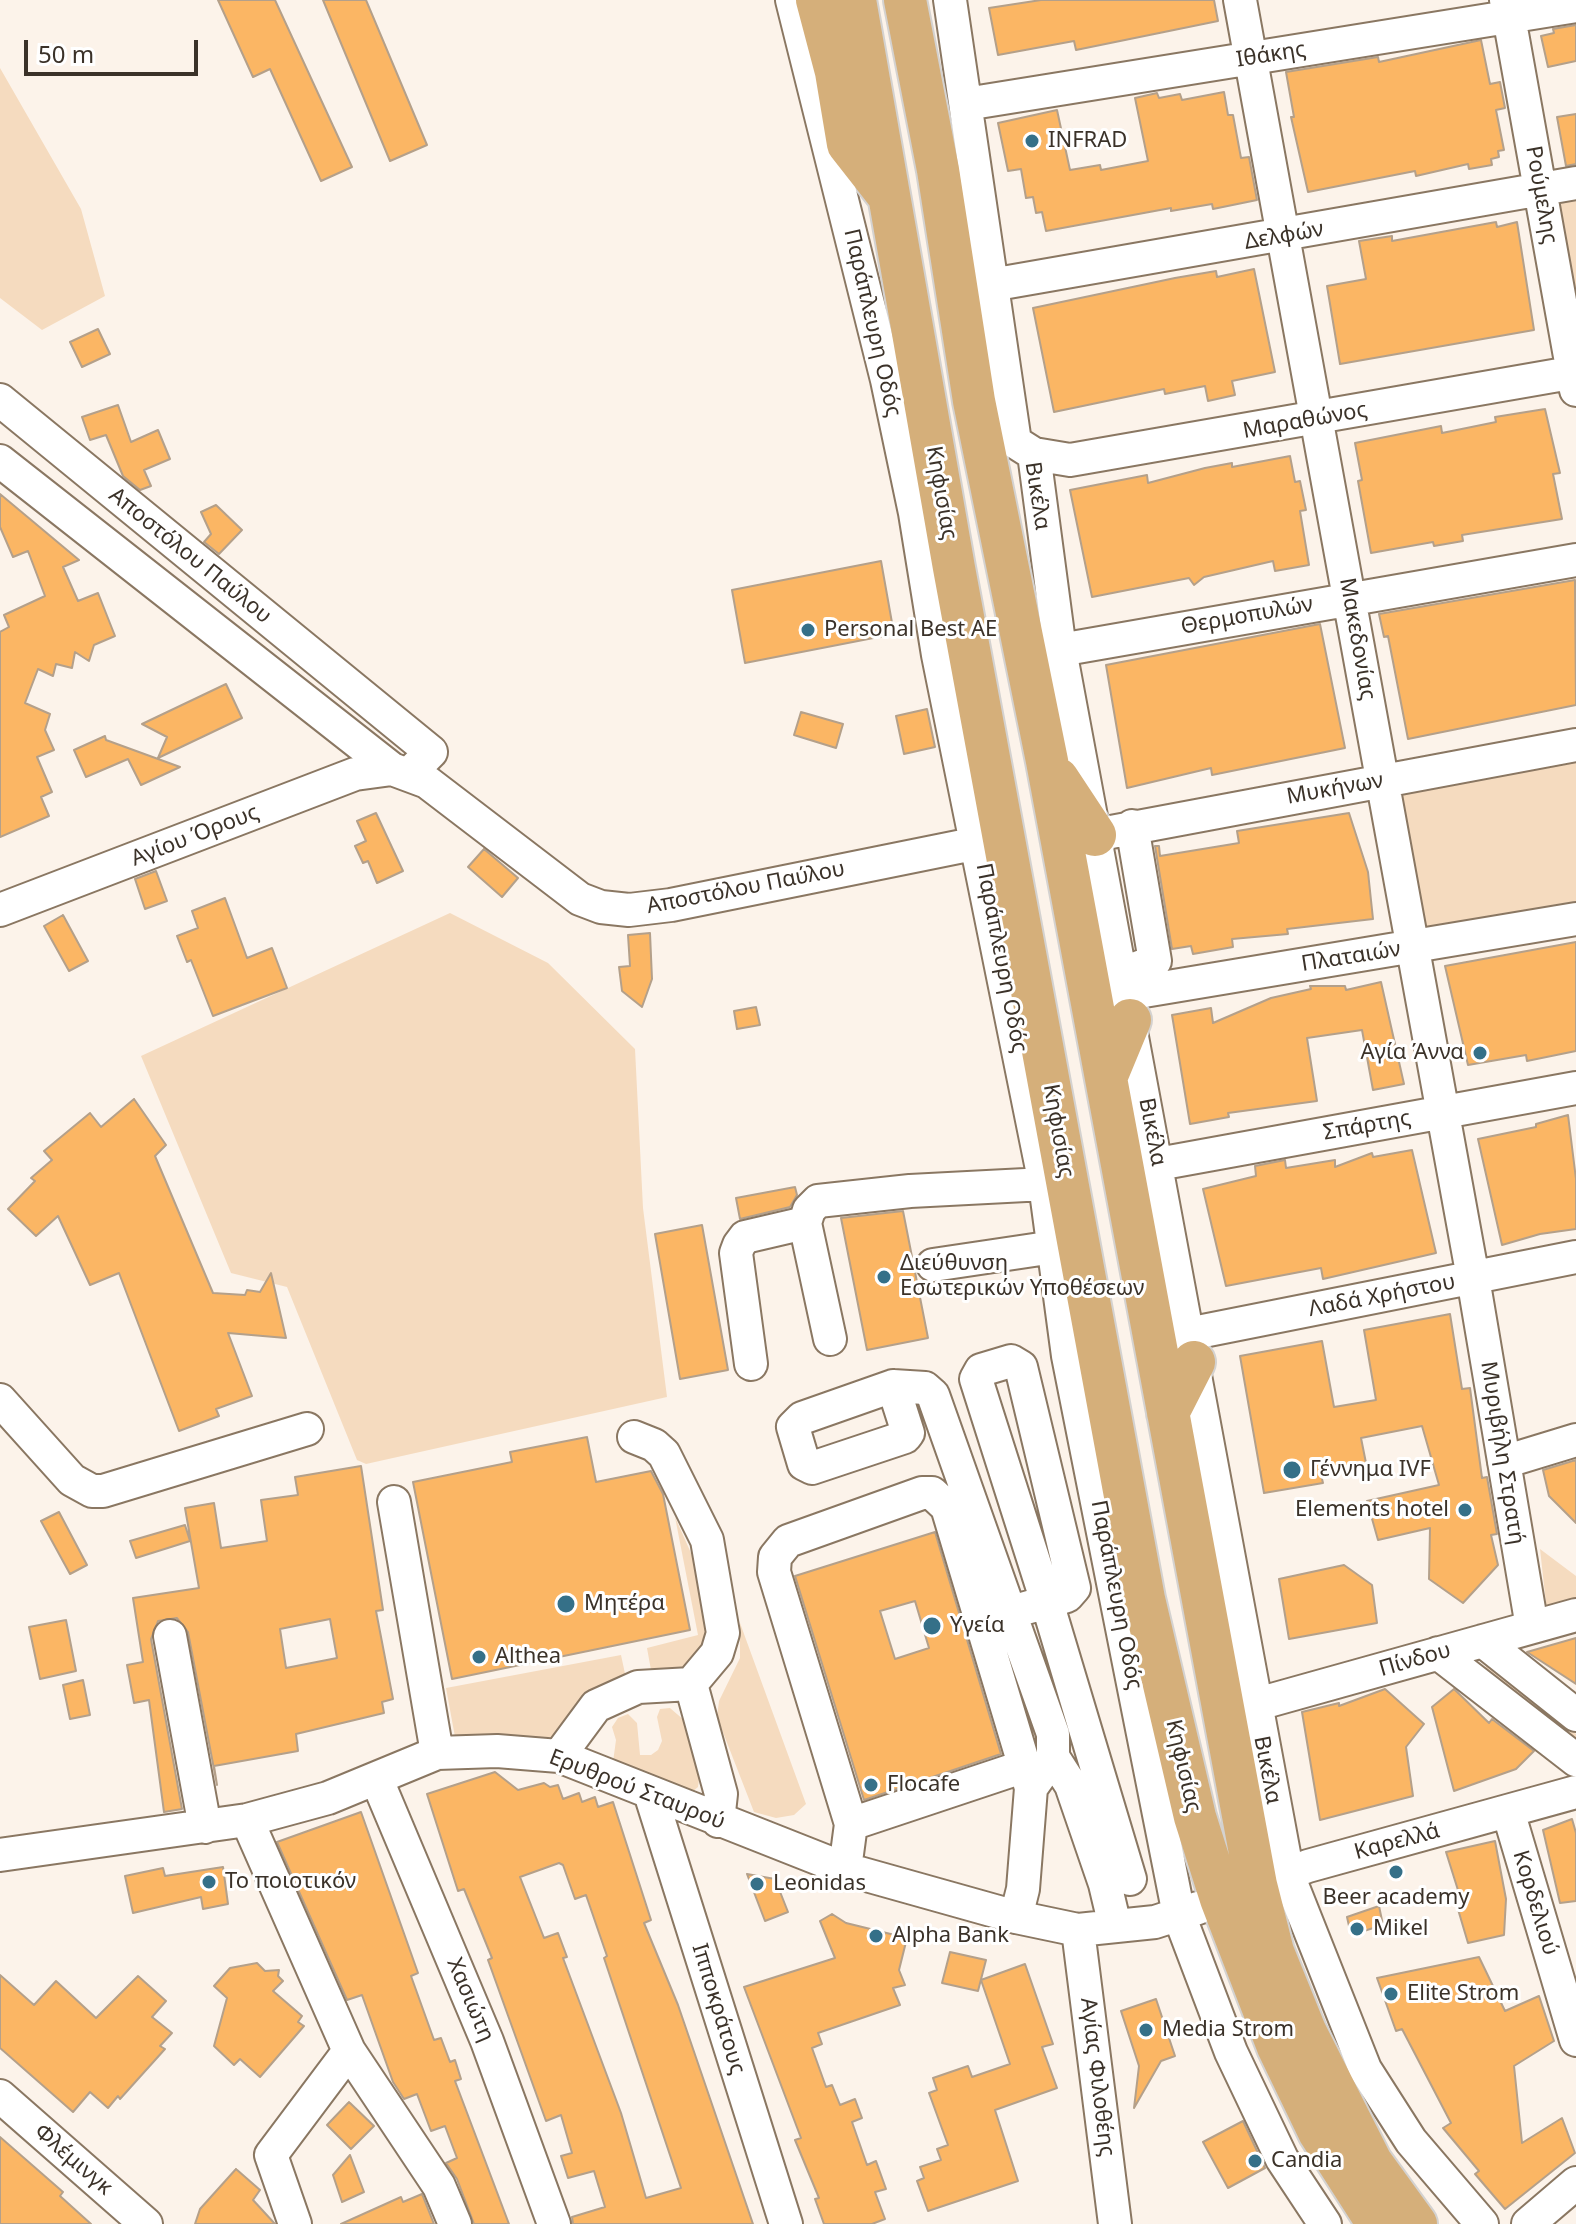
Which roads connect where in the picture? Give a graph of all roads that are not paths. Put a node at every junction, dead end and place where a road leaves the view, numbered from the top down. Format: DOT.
graph roads {
  1 [pos="792,0"];
  2 [pos="817,0"];
  3 [pos="855,0"];
  4 [pos="905,0"];
  5 [pos="950,0"];
  6 [pos="1240,0"];
  7 [pos="1576,6"];
  8 [pos="1507,8"];
  9 [pos="1251,58"];
  10 [pos="966,104"];
  11 [pos="1576,183"];
  12 [pos="1541,191"];
  13 [pos="891,199"];
  14 [pos="1284,237"];
  15 [pos="991,285"];
  16 [pos="1575,379"];
  17 [pos="0,400"];
  18 [pos="974,401"];
  19 [pos="1317,419"];
  20 [pos="1024,448"];
  21 [pos="0,461"];
  22 [pos="1576,560"];
  23 [pos="954,568"];
  24 [pos="1349,598"];
  25 [pos="935,632"];
  26 [pos="1060,650"];
  27 [pos="1576,745"];
  28 [pos="1047,761"];
  29 [pos="401,771"];
  30 [pos="1383,781"];
  31 [pos="978,843"];
  32 [pos="1110,844"];
  33 [pos="1140,875"];
  34 [pos="0,910"];
  35 [pos="1576,919"];
  36 [pos="1413,947"];
  37 [pos="1126,996"];
  38 [pos="1106,1078"];
  39 [pos="1576,1088"];
  40 [pos="1443,1112"];
  41 [pos="1158,1164"];
  42 [pos="1045,1184"];
  43 [pos="805,1223"];
  44 [pos="1054,1247"];
  45 [pos="1576,1257"];
  46 [pos="933,1265"];
  47 [pos="1473,1278"];
  48 [pos="830,1339"];
  49 [pos="1191,1348"];
  50 [pos="1084,1354"];
  51 [pos="751,1364"];
  52 [pos="893,1386"];
  53 [pos="0,1400"];
  54 [pos="1168,1413"];
  55 [pos="307,1429"];
  56 [pos="634,1437"];
  57 [pos="1576,1440"];
  58 [pos="1504,1462"];
  59 [pos="394,1502"];
  60 [pos="1047,1602"];
  61 [pos="1008,1613"];
  62 [pos="1576,1615"];
  63 [pos="1532,1627"];
  64 [pos="170,1636"];
  65 [pos="1483,1641"];
  66 [pos="1438,1653"];
  67 [pos="691,1684"];
  68 [pos="1254,1705"];
  69 [pos="1576,1715"];
  70 [pos="437,1753"];
  71 [pos="559,1756"];
  72 [pos="1576,1760"];
  73 [pos="1036,1770"];
  74 [pos="377,1780"];
  75 [pos="1576,1792"];
  76 [pos="650,1793"];
  77 [pos="1508,1811"];
  78 [pos="247,1820"];
  79 [pos="718,1821"];
  80 [pos="851,1824"];
  81 [pos="205,1827"];
  82 [pos="0,1855"];
  83 [pos="845,1869"];
  84 [pos="1130,1879"];
  85 [pos="1255,1886"];
  86 [pos="1179,1915"];
  87 [pos="1016,1917"];
  88 [pos="1115,1926"];
  89 [pos="1078,1930"];
  90 [pos="1576,2040"];
  91 [pos="349,2051"];
  92 [pos="0,2096"];
  93 [pos="1576,2183"];
  94 [pos="146,2224"];
  95 [pos="295,2224"];
  96 [pos="455,2224"];
  97 [pos="554,2224"];
  98 [pos="786,2224"];
  99 [pos="1115,2224"];
  100 [pos="1325,2224"];
  101 [pos="1378,2224"];
  102 [pos="1416,2224"];
  103 [pos="1482,2224"];
  104 [pos="1528,2224"];
  1 -- 25 [label="street, Παράπλευρη Οδός"];
  2 -- 13 [label="main road"];
  3 -- 13 [label="main road, Κηφισίας"];
  4 -- 18 [label="main road, Κηφισίας"];
  5 -- 10 [label="street, Βικέλα"];
  6 -- 9 [label="street, Μακεδονίας"];
  7 -- 8 [label="street, Ιθάκης"];
  8 -- 9 [label="street, Ιθάκης"];
  8 -- 12 [label="street, Ρούμελης"];
  9 -- 10 [label="street, Ιθάκης"];
  9 -- 14 [label="street, Μακεδονίας"];
  10 -- 15 [label="street, Βικέλα"];
  11 -- 12 [label="street, Δελφών"];
  12 -- 14 [label="street, Δελφών"];
  12 -- 16 [label="street, Ρούμελης"];
  13 -- 23 [label="main road, Κηφισίας"];
  14 -- 15 [label="street, Δελφών"];
  14 -- 19 [label="street, Μακεδονίας"];
  15 -- 20 [label="street, Βικέλα"];
  16 -- 19 [label="street, Μαραθώνος"];
  17 -- 29 [label="street, Αποστόλου Παύλου"];
  18 -- 20 [label="main road"];
  18 -- 28 [label="main road, Κηφισίας"];
  19 -- 20 [label="street, Μαραθώνος"];
  19 -- 24 [label="street, Μακεδονίας"];
  20 -- 26 [label="street, Βικέλα"];
  21 -- 29 [label="street, Αποστόλου Παύλου"];
  22 -- 24 [label="street, Θερμοπυλών"];
  23 -- 25 [label="main road"];
  23 -- 50 [label="main road, Κηφισίας"];
  24 -- 26 [label="street, Θερμοπυλών"];
  24 -- 30 [label="street, Μακεδονίας"];
  25 -- 31 [label="street, Παράπλευρη Οδός"];
  26 -- 32 [label="street, Βικέλα"];
  27 -- 30 [label="street, Μυκήνων"];
  28 -- 32 [label="main road"];
  28 -- 38 [label="main road, Κηφισίας"];
  29 -- 31 [label="street, Αποστόλου Παύλου"];
  29 -- 34 [label="street, Αγίου Όρους"];
  30 -- 32 [label="street, Μυκήνων"];
  30 -- 36 [label="street, Μακεδονίας"];
  31 -- 42 [label="street, Παράπλευρη Οδός"];
  32 -- 33 [label="street"];
  32 -- 33 [label="street"];
  32 -- 37 [label="street, Βικέλα"];
  33 -- 37 [label="street"];
  35 -- 36 [label="street, Πλαταιών"];
  36 -- 37 [label="street, Πλαταιών"];
  36 -- 40 [label="street, Μακεδονίας"];
  37 -- 38 [label="main road"];
  37 -- 41 [label="street, Βικέλα"];
  38 -- 54 [label="main road, Κηφισίας"];
  39 -- 40 [label="street, Σπάρτης"];
  40 -- 41 [label="street, Σπάρτης"];
  40 -- 47 [label="street, Μακεδονίας"];
  41 -- 49 [label="street, Βικέλα"];
  42 -- 43 [label="street"];
  42 -- 44 [label="street, Παράπλευρη Οδός"];
  43 -- 48 [label="street"];
  43 -- 51 [label="street"];
  44 -- 46 [label="street"];
  44 -- 50 [label="street, Παράπλευρη Οδός"];
  45 -- 47 [label="street, Λαδά Χρήστου"];
  47 -- 49 [label="street, Λαδά Χρήστου"];
  47 -- 58 [label="street, Μυριβήλη Στρατή"];
  49 -- 54 [label="main road"];
  49 -- 68 [label="street, Βικέλα"];
  50 -- 85 [label="main road, Κηφισίας"];
  50 -- 86 [label="street, Παράπλευρη Οδός"];
  52 -- 61 [label="street"];
  53 -- 55 [label="street"];
  54 -- 85 [label="main road, Κηφισίας"];
  56 -- 67 [label="street"];
  57 -- 58 [label="street"];
  58 -- 63 [label="street, Μυριβήλη Στρατή"];
  59 -- 70 [label="street"];
  60 -- 60 [label="street"];
  60 -- 61 [label="street"];
  60 -- 84 [label="street"];
  61 -- 73 [label="street"];
  62 -- 63 [label="street, Πίνδου"];
  63 -- 65 [label="street, Πίνδου"];
  64 -- 81 [label="street"];
  65 -- 66 [label="street, Πίνδου"];
  65 -- 69 [label="street"];
  66 -- 68 [label="street, Πίνδου"];
  66 -- 72 [label="street"];
  67 -- 71 [label="street"];
  67 -- 79 [label="street"];
  68 -- 85 [label="street, Βικέλα"];
  70 -- 71 [label="street, Ερυθρού Σταυρού"];
  70 -- 74 [label="street, Ερυθρού Σταυρού"];
  71 -- 76 [label="street, Ερυθρού Σταυρού"];
  73 -- 80 [label="street"];
  73 -- 80 [label="street"];
  73 -- 87 [label="street"];
  73 -- 88 [label="street"];
  74 -- 78 [label="street, Ερυθρού Σταυρού"];
  74 -- 97 [label="street, Χασιώτη"];
  75 -- 77 [label="street, Καρελλά"];
  76 -- 79 [label="street, Ερυθρού Σταυρού"];
  76 -- 98 [label="street, Ιπποκράτους"];
  77 -- 85 [label="street, Καρελλά"];
  77 -- 90 [label="street, Κορδελιού"];
  78 -- 81 [label="street, Ερυθρού Σταυρού"];
  78 -- 91 [label="street"];
  79 -- 83 [label="street, Ερυθρού Σταυρού"];
  80 -- 83 [label="street"];
  81 -- 82 [label="street, Ερυθρού Σταυρού"];
  83 -- 87 [label="street, Ερυθρού Σταυρού"];
  85 -- 86 [label="street, Ερυθρού Σταυρού"];
  85 -- 101 [label="main road, Κηφισίας"];
  85 -- 102 [label="main road, Κηφισίας"];
  85 -- 103 [label="street, Βικέλα"];
  86 -- 88 [label="street, Ερυθρού Σταυρού"];
  86 -- 100 [label="street, Παράπλευρη Οδός"];
  87 -- 89 [label="street, Ερυθρού Σταυρού"];
  88 -- 89 [label="street, Ερυθρού Σταυρού"];
  89 -- 99 [label="street, Αγίας Φιλοθέης"];
  91 -- 95 [label="street"];
  91 -- 96 [label="street"];
  92 -- 94 [label="street, Φλέμινγκ"];
  93 -- 104 [label="street"];
}
